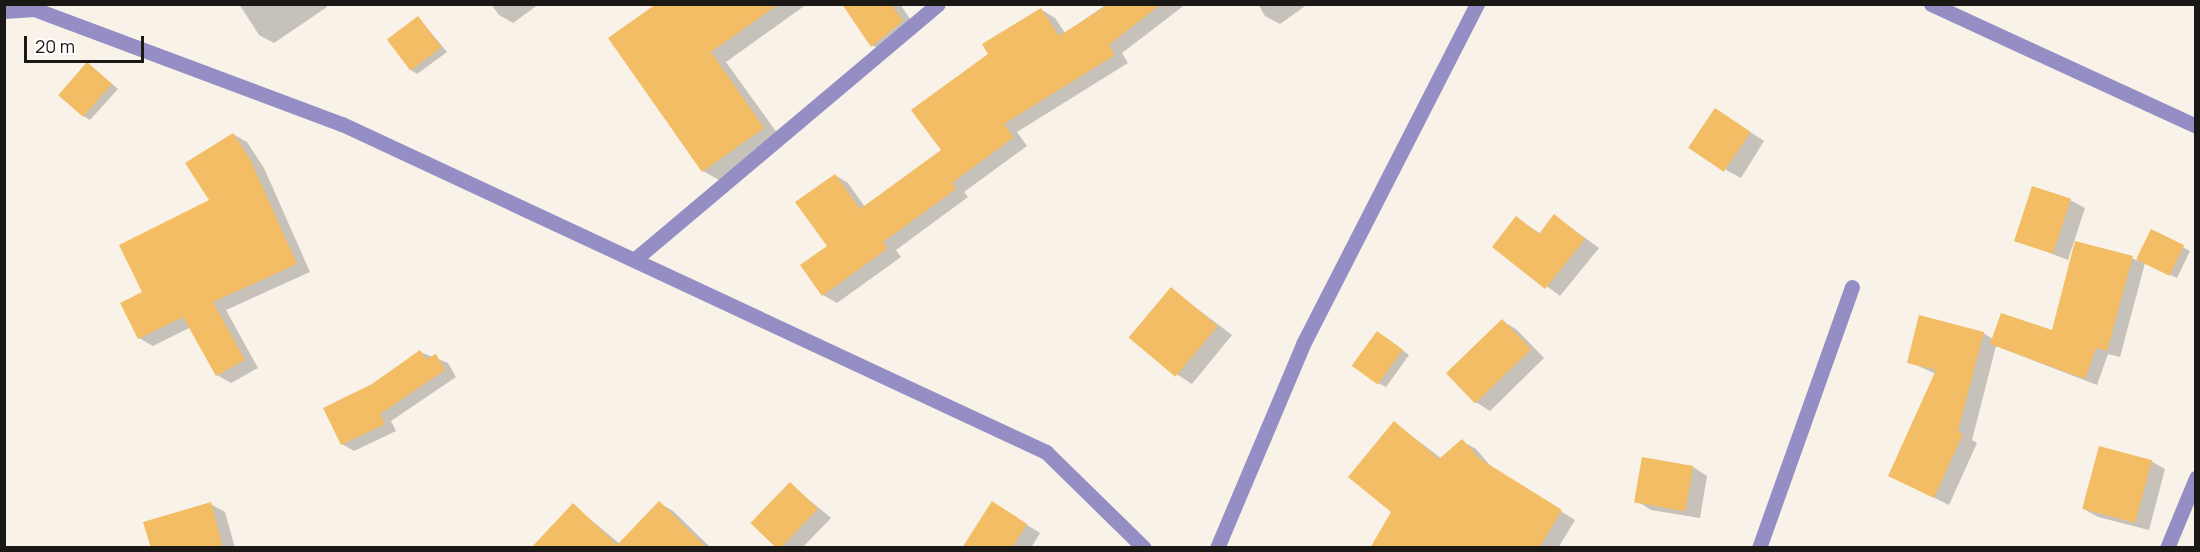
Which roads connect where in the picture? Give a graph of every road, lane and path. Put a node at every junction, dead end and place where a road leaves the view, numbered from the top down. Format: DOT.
graph roads {
  1 [pos="938,4"];
  2 [pos="1477,4"];
  3 [pos="1931,4"];
  4 [pos="4,11"];
  5 [pos="2196,126"];
  6 [pos="634,260"];
  7 [pos="1852,287"];
  8 [pos="2196,478"];
  9 [pos="1144,548"];
  10 [pos="1217,548"];
  11 [pos="1759,548"];
  12 [pos="2167,548"];
  1 -- 6 [label="street"];
  2 -- 10 [label="street"];
  3 -- 5 [label="street"];
  4 -- 6 [label="street"];
  6 -- 9 [label="street"];
  7 -- 11 [label="street"];
  8 -- 12 [label="street"];
}
